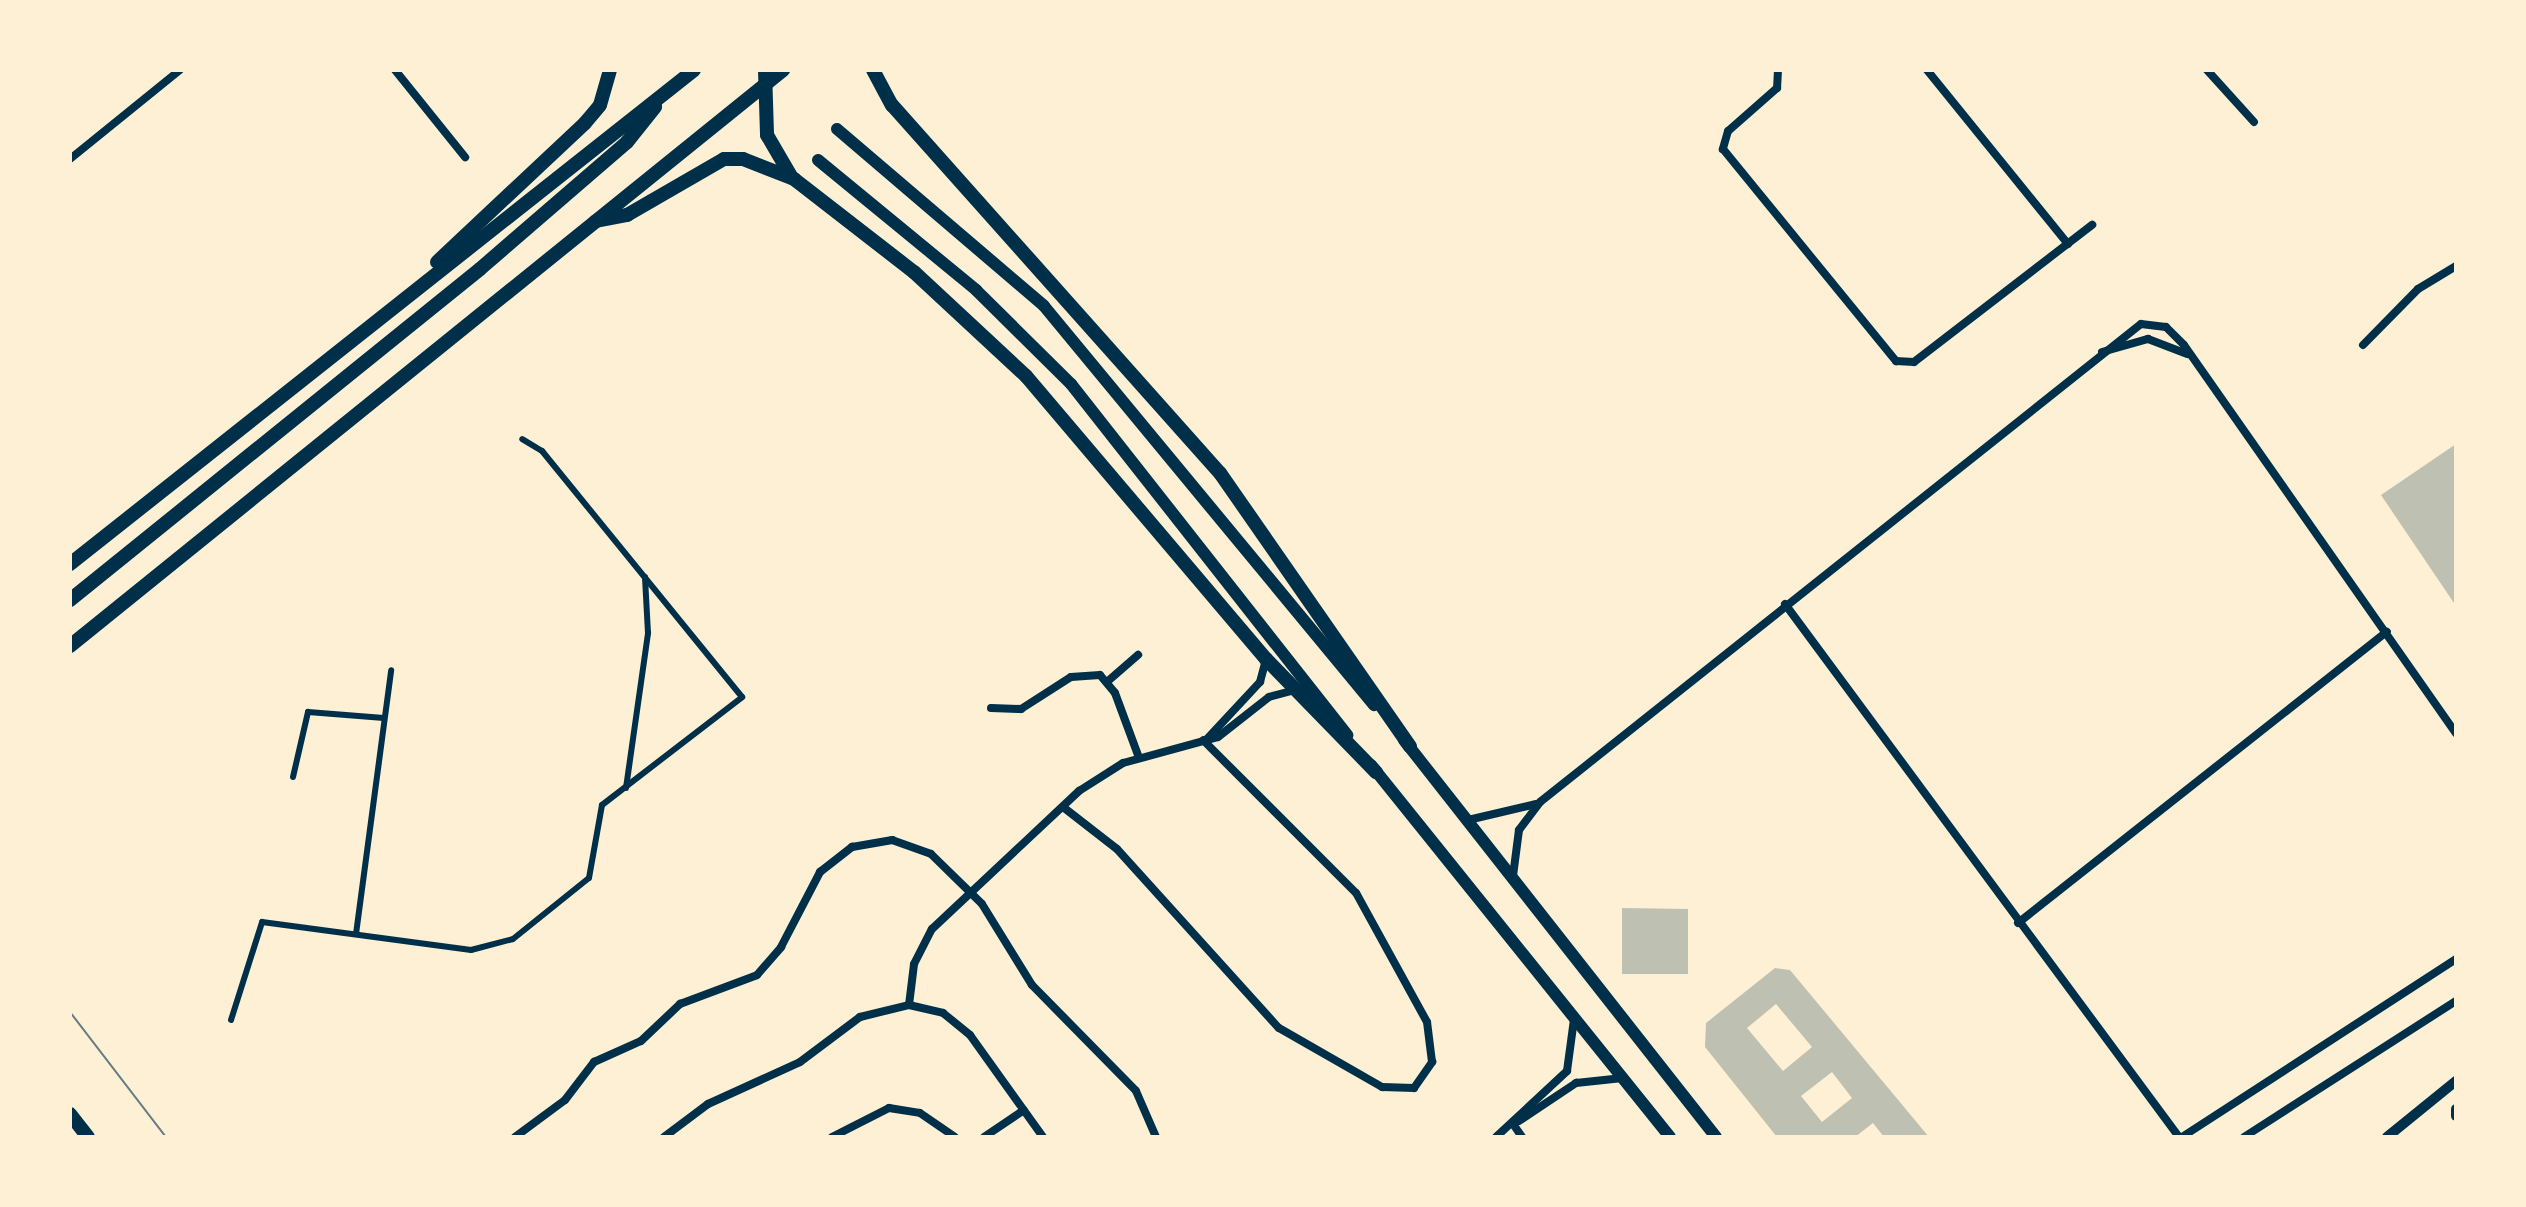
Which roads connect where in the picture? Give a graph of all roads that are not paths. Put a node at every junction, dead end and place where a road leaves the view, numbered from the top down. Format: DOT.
graph roads {
  1 [pos="180,70"];
  2 [pos="395,70"];
  3 [pos="610,70"];
  4 [pos="694,70"];
  5 [pos="765,70"];
  6 [pos="783,70"];
  7 [pos="873,70"];
  8 [pos="1778,70"];
  9 [pos="1927,70"];
  10 [pos="2207,70"];
  11 [pos="762,87"];
  12 [pos="662,96"];
  13 [pos="2254,122"];
  14 [pos="837,129"];
  15 [pos="465,157"];
  16 [pos="70,159"];
  17 [pos="818,160"];
  18 [pos="794,179"];
  19 [pos="596,221"];
  20 [pos="2092,225"];
  21 [pos="2068,244"];
  22 [pos="2456,266"];
  23 [pos="424,280"];
  24 [pos="2363,345"];
  25 [pos="2094,355"];
  26 [pos="2193,359"];
  27 [pos="522,439"];
  28 [pos="70,564"];
  29 [pos="645,577"];
  30 [pos="70,600"];
  31 [pos="1785,604"];
  32 [pos="2387,632"];
  33 [pos="70,646"];
  34 [pos="1138,655"];
  35 [pos="1266,659"];
  36 [pos="391,670"];
  37 [pos="1108,681"];
  38 [pos="1296,690"];
  39 [pos="991,708"];
  40 [pos="384,718"];
  41 [pos="2456,733"];
  42 [pos="1205,739"];
  43 [pos="1410,746"];
  44 [pos="1139,758"];
  45 [pos="1376,772"];
  46 [pos="293,777"];
  47 [pos="626,788"];
  48 [pos="1540,802"];
  49 [pos="1063,807"];
  50 [pos="1468,820"];
  51 [pos="1513,881"];
  52 [pos="969,890"];
  53 [pos="2018,923"];
  54 [pos="356,934"];
  55 [pos="2456,959"];
  56 [pos="2456,1001"];
  57 [pos="909,1005"];
  58 [pos="1574,1019"];
  59 [pos="231,1020"];
  60 [pos="1623,1078"];
  61 [pos="2456,1081"];
  62 [pos="2456,1109"];
  63 [pos="1024,1110"];
  64 [pos="70,1114"];
  65 [pos="2456,1116"];
  66 [pos="1514,1123"];
  67 [pos="88,1137"];
  68 [pos="515,1137"];
  69 [pos="664,1137"];
  70 [pos="832,1137"];
  71 [pos="955,1137"];
  72 [pos="984,1137"];
  73 [pos="1043,1137"];
  74 [pos="1156,1137"];
  75 [pos="1496,1137"];
  76 [pos="1522,1137"];
  77 [pos="1670,1137"];
  78 [pos="1716,1137"];
  79 [pos="2181,1137"];
  80 [pos="2244,1137"];
  81 [pos="2387,1137"];
  1 -- 16 [label="street"];
  2 -- 15 [label="street"];
  3 -- 23 [label="main road"];
  4 -- 12 [label="main road"];
  5 -- 11 [label="main road"];
  6 -- 11 [label="main road"];
  7 -- 43 [label="main road"];
  8 -- 21 [label="street"];
  9 -- 21 [label="street"];
  10 -- 13 [label="street"];
  11 -- 18 [label="main road"];
  11 -- 19 [label="main road"];
  12 -- 23 [label="main road"];
  12 -- 30 [label="main road"];
  14 -- 43 [label="main road"];
  17 -- 45 [label="main road"];
  18 -- 19 [label="main road"];
  18 -- 35 [label="main road"];
  19 -- 33 [label="main road"];
  20 -- 21 [label="street"];
  22 -- 24 [label="street"];
  23 -- 28 [label="main road"];
  25 -- 26 [label="street"];
  25 -- 26 [label="street"];
  25 -- 31 [label="street"];
  26 -- 32 [label="street"];
  27 -- 29 [label="street"];
  29 -- 47 [label="street"];
  29 -- 47 [label="street"];
  31 -- 48 [label="street"];
  31 -- 53 [label="street"];
  32 -- 41 [label="street"];
  32 -- 53 [label="street"];
  34 -- 37 [label="street"];
  35 -- 38 [label="main road"];
  35 -- 42 [label="street"];
  36 -- 40 [label="street"];
  37 -- 39 [label="street"];
  37 -- 44 [label="street"];
  38 -- 42 [label="street"];
  38 -- 45 [label="main road"];
  40 -- 46 [label="street"];
  40 -- 54 [label="street"];
  42 -- 44 [label="street"];
  42 -- 49 [label="street"];
  43 -- 50 [label="main road"];
  44 -- 49 [label="street"];
  45 -- 58 [label="main road"];
  47 -- 54 [label="street"];
  48 -- 50 [label="street"];
  48 -- 51 [label="street"];
  49 -- 52 [label="street"];
  50 -- 51 [label="main road"];
  51 -- 78 [label="main road"];
  52 -- 57 [label="street"];
  52 -- 68 [label="street"];
  52 -- 74 [label="street"];
  53 -- 79 [label="street"];
  54 -- 59 [label="street"];
  55 -- 79 [label="street"];
  56 -- 80 [label="street"];
  57 -- 63 [label="street"];
  57 -- 69 [label="street"];
  58 -- 60 [label="main road"];
  58 -- 66 [label="street"];
  60 -- 66 [label="street"];
  60 -- 77 [label="main road"];
  61 -- 81 [label="street"];
  62 -- 65 [label="street"];
  63 -- 72 [label="street"];
  63 -- 73 [label="street"];
  64 -- 67 [label="main road"];
  66 -- 75 [label="street"];
  66 -- 76 [label="street"];
  70 -- 71 [label="street"];
}
